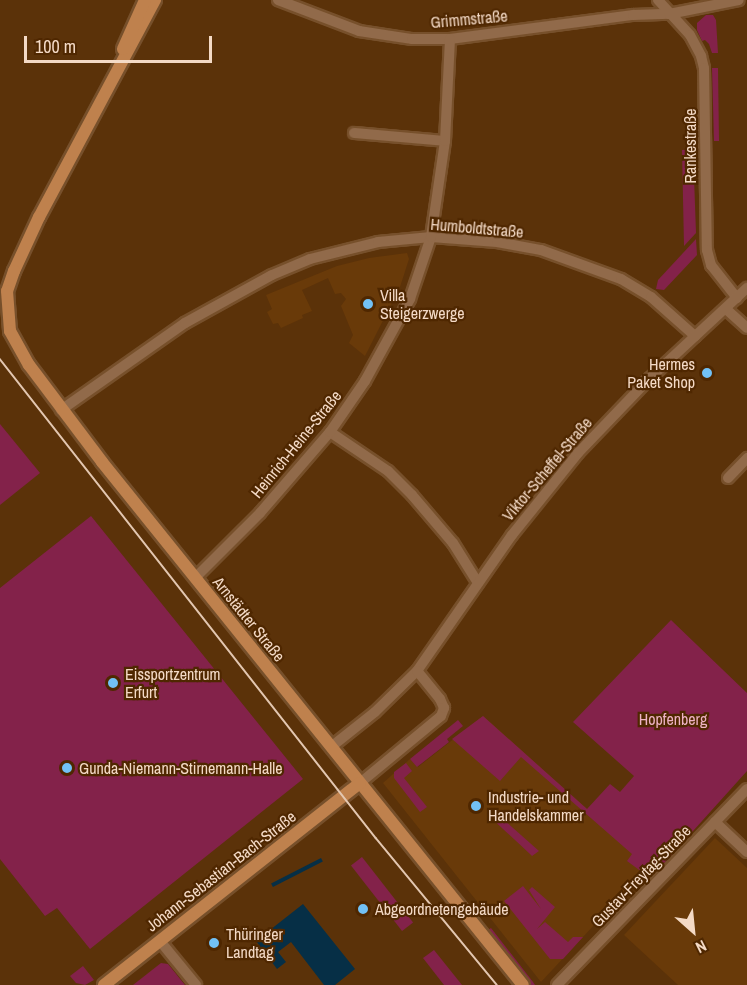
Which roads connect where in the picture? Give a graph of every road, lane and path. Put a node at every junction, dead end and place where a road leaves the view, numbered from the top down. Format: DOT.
graph roads {
  1 [pos="145,0"];
  2 [pos="155,0"];
  3 [pos="278,0"];
  4 [pos="658,0"];
  5 [pos="739,0"];
  6 [pos="669,14"];
  7 [pos="450,39"];
  8 [pos="117,67"];
  9 [pos="354,133"];
  10 [pos="445,141"];
  11 [pos="431,237"];
  12 [pos="747,288"];
  13 [pos="4,290"];
  14 [pos="737,298"];
  15 [pos="726,309"];
  16 [pos="747,328"];
  17 [pos="695,336"];
  18 [pos="61,410"];
  19 [pos="330,432"];
  20 [pos="747,458"];
  21 [pos="728,478"];
  22 [pos="195,578"];
  23 [pos="478,583"];
  24 [pos="417,671"];
  25 [pos="331,747"];
  26 [pos="360,783"];
  27 [pos="747,789"];
  28 [pos="715,822"];
  29 [pos="747,852"];
  30 [pos="160,940"];
  31 [pos="495,954"];
  32 [pos="104,985"];
  33 [pos="196,985"];
  34 [pos="516,985"];
  35 [pos="522,985"];
  36 [pos="557,985"];
  1 -- 8 [label="main road"];
  2 -- 8 [label="main road"];
  3 -- 7 [label="street, Grimmstraße"];
  4 -- 6 [label="street, Rankestraße"];
  5 -- 6 [label="street, Grimmstraße"];
  6 -- 7 [label="street, Grimmstraße"];
  6 -- 14 [label="street, Rankestraße"];
  7 -- 10 [label="street, Heinrich-Heine-Straße"];
  8 -- 13 [label="main road"];
  9 -- 10 [label="street"];
  10 -- 11 [label="street, Heinrich-Heine-Straße"];
  11 -- 17 [label="street, Humboldtstraße"];
  11 -- 18 [label="street, Humboldtstraße"];
  11 -- 19 [label="street, Heinrich-Heine-Straße"];
  12 -- 14 [label="street, Viktor-Scheffel-Straße"];
  13 -- 18 [label="main road, Arnstädter Straße"];
  14 -- 15 [label="street, Viktor-Scheffel-Straße"];
  15 -- 16 [label="street"];
  15 -- 17 [label="street, Viktor-Scheffel-Straße"];
  17 -- 23 [label="street, Viktor-Scheffel-Straße"];
  18 -- 22 [label="main road, Arnstädter Straße"];
  19 -- 22 [label="street, Heinrich-Heine-Straße"];
  19 -- 23 [label="street"];
  20 -- 21 [label="street"];
  22 -- 25 [label="main road, Arnstädter Straße"];
  23 -- 24 [label="street, Viktor-Scheffel-Straße"];
  24 -- 25 [label="street, Viktor-Scheffel-Straße"];
  24 -- 26 [label="street"];
  25 -- 26 [label="main road, Arnstädter Straße"];
  26 -- 30 [label="main road, Johann-Sebastian-Bach-Straße"];
  26 -- 31 [label="main road, Arnstädter Straße"];
  27 -- 28 [label="street, Gustav-Freytag-Straße"];
  28 -- 29 [label="street"];
  28 -- 36 [label="street, Gustav-Freytag-Straße"];
  30 -- 32 [label="main road, Johann-Sebastian-Bach-Straße"];
  30 -- 33 [label="street"];
  31 -- 34 [label="main road, Arnstädter Straße"];
  31 -- 35 [label="main road, Arnstädter Straße"];
}
